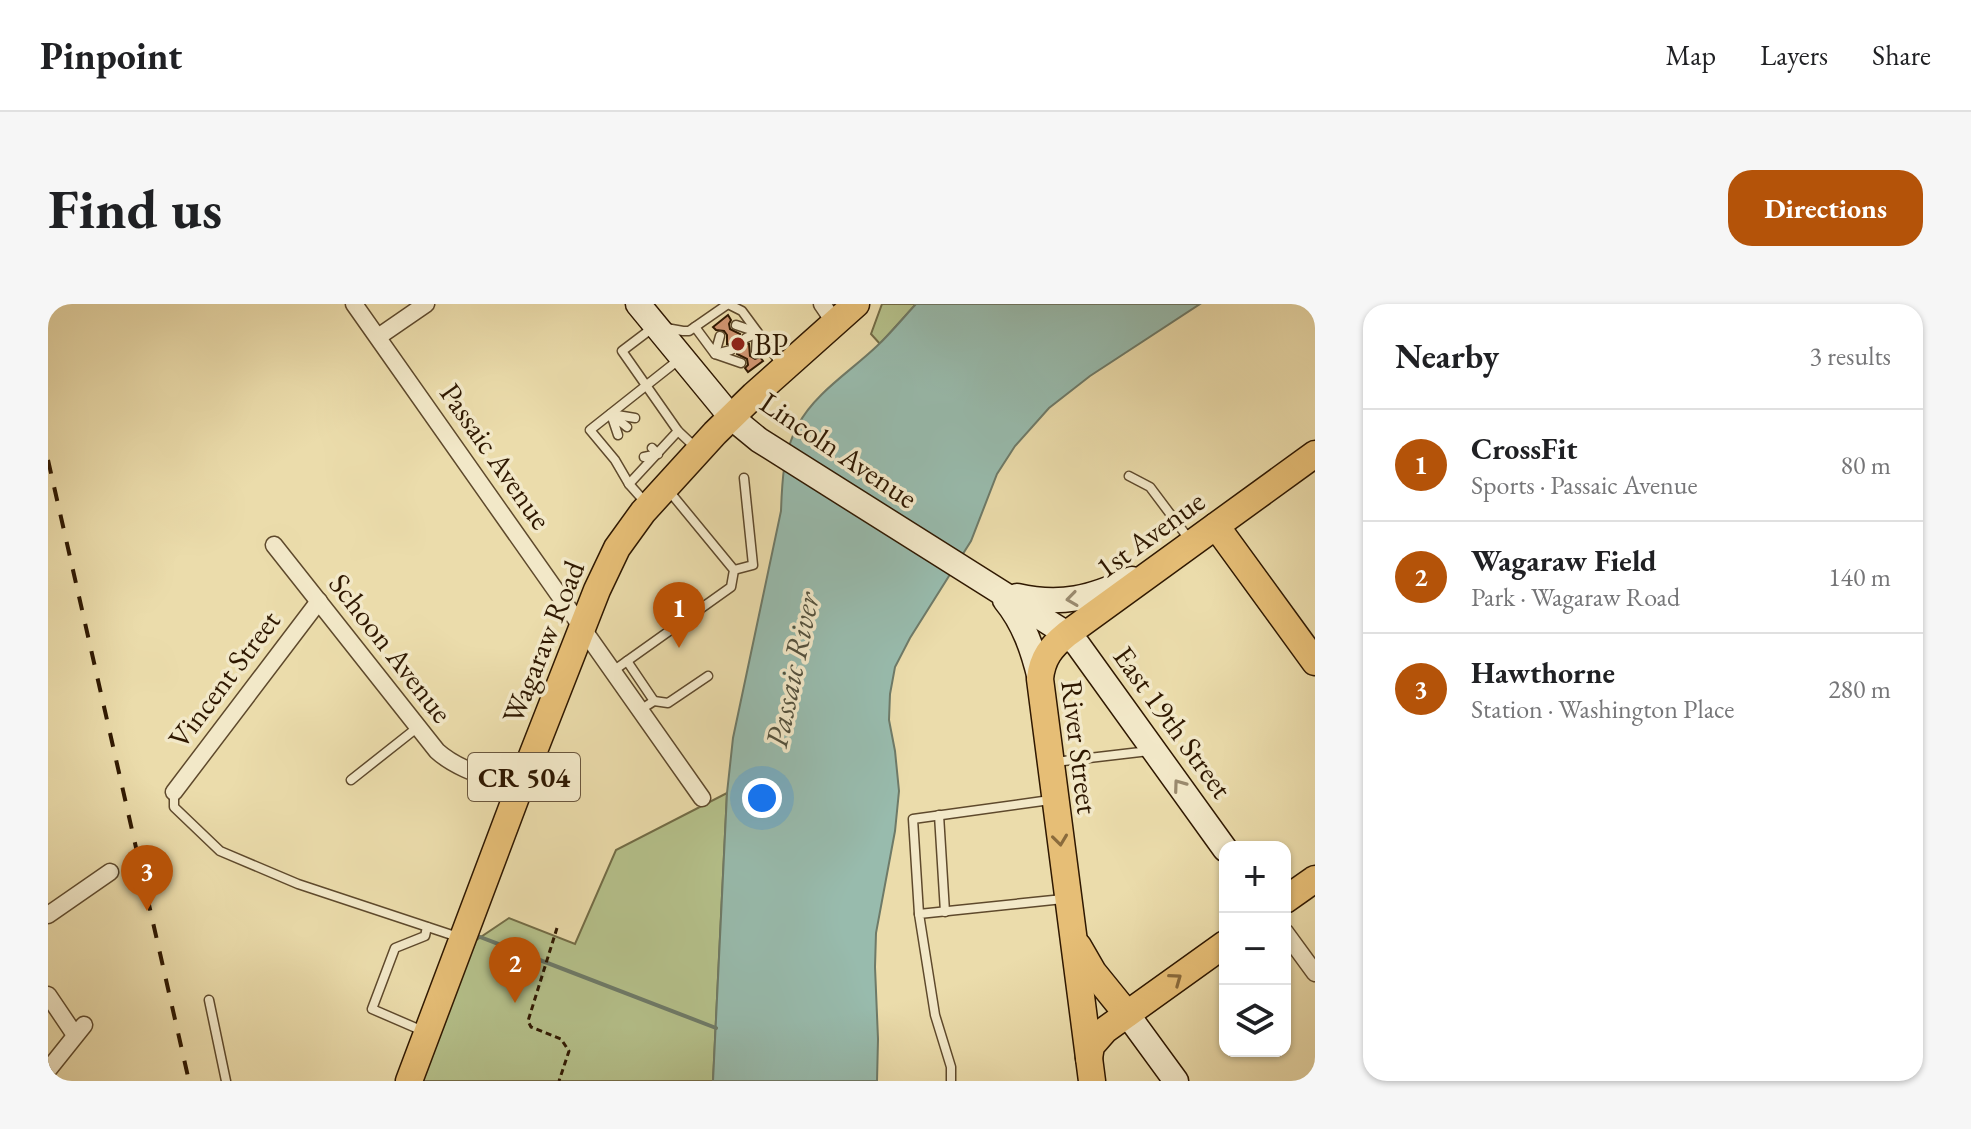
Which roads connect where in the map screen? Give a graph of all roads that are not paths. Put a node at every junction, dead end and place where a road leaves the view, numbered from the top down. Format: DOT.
graph roads {
  1 [pos="354,304"];
  2 [pos="426,304"];
  3 [pos="638,304"];
  4 [pos="856,304"];
  5 [pos="828,313"];
  6 [pos="736,325"];
  7 [pos="655,326"];
  8 [pos="695,327"];
  9 [pos="757,333"];
  10 [pos="720,336"];
  11 [pos="378,337"];
  12 [pos="746,338"];
  13 [pos="731,350"];
  14 [pos="756,352"];
  15 [pos="715,354"];
  16 [pos="682,358"];
  17 [pos="741,363"];
  18 [pos="784,368"];
  19 [pos="646,385"];
  20 [pos="611,414"];
  21 [pos="731,417"];
  22 [pos="635,418"];
  23 [pos="627,427"];
  24 [pos="678,431"];
  25 [pos="618,435"];
  26 [pos="658,440"];
  27 [pos="655,451"];
  28 [pos="699,451"];
  29 [pos="1315,454"];
  30 [pos="644,457"];
  31 [pos="1129,476"];
  32 [pos="744,478"];
  33 [pos="629,484"];
  34 [pos="657,497"];
  35 [pos="1216,526"];
  36 [pos="1192,543"];
  37 [pos="274,545"];
  38 [pos="1169,559"];
  39 [pos="734,570"];
  40 [pos="996,589"];
  41 [pos="319,601"];
  42 [pos="582,628"];
  43 [pos="1067,634"];
  44 [pos="627,661"];
  45 [pos="1315,662"];
  46 [pos="613,671"];
  47 [pos="708,676"];
  48 [pos="1040,679"];
  49 [pos="647,705"];
  50 [pos="418,727"];
  51 [pos="1154,750"];
  52 [pos="1051,763"];
  53 [pos="351,780"];
  54 [pos="519,789"];
  55 [pos="174,792"];
  56 [pos="702,798"];
  57 [pos="1055,799"];
  58 [pos="939,815"];
  59 [pos="1219,841"];
  60 [pos="110,872"];
  61 [pos="1315,879"];
  62 [pos="1291,896"];
  63 [pos="945,912"];
  64 [pos="1069,912"];
  65 [pos="919,914"];
  66 [pos="48,915"];
  67 [pos="427,927"];
  68 [pos="463,939"];
  69 [pos="1291,940"];
  70 [pos="1219,948"];
  71 [pos="1315,973"];
  72 [pos="48,995"];
  73 [pos="209,1000"];
  74 [pos="1127,1014"];
  75 [pos="427,1032"];
  76 [pos="1090,1069"];
  77 [pos="48,1070"];
  78 [pos="226,1081"];
  79 [pos="409,1081"];
  80 [pos="951,1081"];
  81 [pos="1176,1081"];
  1 -- 11 [label="street, Passaic Avenue"];
  2 -- 11 [label="street"];
  3 -- 7 [label="main road, Lincoln Avenue"];
  4 -- 5 [label="main road, Wagaraw Road"];
  5 -- 18 [label="main road, Wagaraw Road"];
  6 -- 9 [label="lane"];
  7 -- 8 [label="lane"];
  7 -- 16 [label="main road, Lincoln Avenue"];
  7 -- 19 [label="lane"];
  8 -- 9 [label="lane"];
  8 -- 15 [label="lane"];
  9 -- 12 [label="lane"];
  9 -- 14 [label="lane"];
  9 -- 18 [label="lane"];
  10 -- 15 [label="lane"];
  11 -- 42 [label="street, Passaic Avenue"];
  13 -- 15 [label="lane"];
  15 -- 17 [label="lane"];
  16 -- 19 [label="lane"];
  16 -- 21 [label="main road, Lincoln Avenue"];
  18 -- 21 [label="main road, Wagaraw Road"];
  19 -- 20 [label="lane"];
  19 -- 24 [label="lane"];
  20 -- 22 [label="lane"];
  20 -- 23 [label="lane"];
  20 -- 25 [label="lane"];
  20 -- 33 [label="lane"];
  21 -- 28 [label="main road, Wagaraw Road / CR 504"];
  21 -- 40 [label="main road, Lincoln Avenue"];
  24 -- 27 [label="lane"];
  24 -- 28 [label="lane"];
  26 -- 27 [label="lane"];
  27 -- 30 [label="lane"];
  27 -- 33 [label="lane"];
  28 -- 34 [label="main road, Wagaraw Road / CR 504"];
  29 -- 35 [label="main road, 1st Avenue"];
  31 -- 36 [label="lane"];
  32 -- 39 [label="lane"];
  33 -- 34 [label="lane"];
  34 -- 39 [label="lane"];
  34 -- 42 [label="main road, Wagaraw Road / CR 504"];
  35 -- 36 [label="main road, 1st Avenue"];
  35 -- 45 [label="main road"];
  36 -- 38 [label="main road, 1st Avenue"];
  37 -- 41 [label="street, Schoon Avenue"];
  38 -- 40 [label="main road, one-way"];
  38 -- 43 [label="main road, 1st Avenue"];
  39 -- 44 [label="lane"];
  40 -- 43 [label="main road, Lincoln Avenue"];
  40 -- 48 [label="main road, River Street"];
  41 -- 50 [label="street, Schoon Avenue"];
  41 -- 55 [label="street, Vincent Street"];
  42 -- 46 [label="street, Passaic Avenue"];
  42 -- 54 [label="main road, Wagaraw Road / CR 504"];
  43 -- 48 [label="main road, 1st Avenue"];
  43 -- 51 [label="main road, East 19th Street"];
  44 -- 46 [label="lane"];
  44 -- 49 [label="lane"];
  46 -- 49 [label="street, Passaic Avenue"];
  47 -- 49 [label="lane"];
  48 -- 52 [label="main road, River Street"];
  49 -- 56 [label="street, Passaic Avenue"];
  50 -- 53 [label="lane"];
  50 -- 54 [label="street, Schoon Avenue"];
  51 -- 52 [label="lane"];
  59 -- 51 [label="main road, East 19th Street, one-way"];
  52 -- 57 [label="main road, River Street"];
  54 -- 68 [label="main road, Wagaraw Road / CR 504"];
  55 -- 67 [label="lane"];
  57 -- 58 [label="lane"];
  57 -- 64 [label="main road, River Street, one-way"];
  58 -- 63 [label="lane"];
  58 -- 65 [label="lane"];
  60 -- 66 [label="street"];
  61 -- 62 [label="main road"];
  63 -- 64 [label="lane"];
  63 -- 65 [label="lane"];
  64 -- 74 [label="main road, River Street"];
  64 -- 76 [label="main road, River Street"];
  65 -- 80 [label="lane"];
  67 -- 68 [label="lane"];
  67 -- 75 [label="lane"];
  68 -- 75 [label="main road, Wagaraw Road / CR 504"];
  69 -- 71 [label="street"];
  74 -- 70 [label="main road, one-way"];
  72 -- 77 [label="street"];
  73 -- 78 [label="lane"];
  74 -- 76 [label="main road"];
  74 -- 81 [label="main road"];
  75 -- 79 [label="main road, Wagaraw Road / CR 504"];
}
